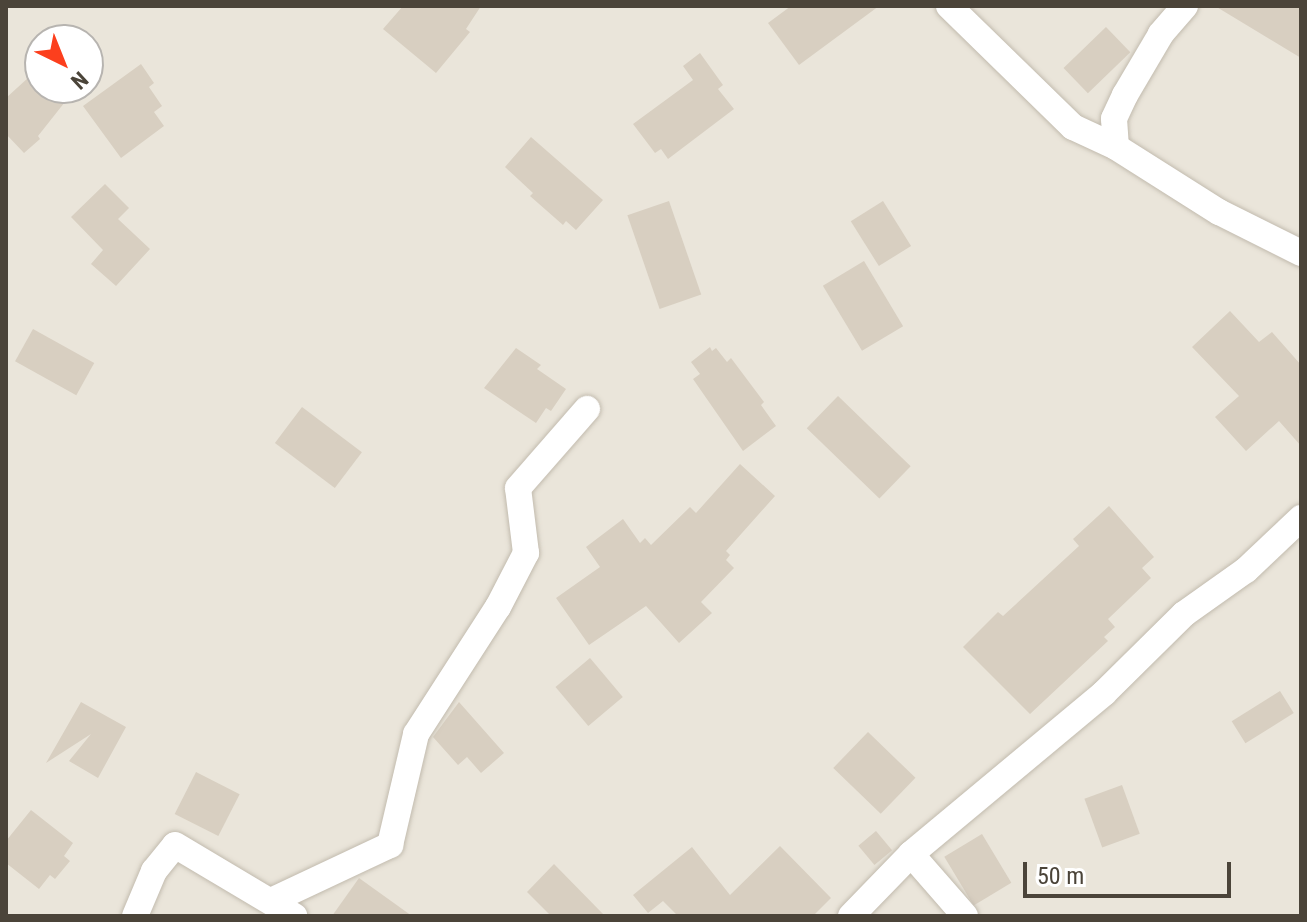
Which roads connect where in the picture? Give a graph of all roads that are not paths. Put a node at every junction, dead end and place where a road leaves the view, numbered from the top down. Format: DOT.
graph roads {
  1 [pos="949,6"];
  2 [pos="1185,6"];
  3 [pos="1116,147"];
  4 [pos="1301,253"];
  5 [pos="587,409"];
  6 [pos="1301,518"];
  7 [pos="911,854"];
  8 [pos="271,901"];
  9 [pos="135,916"];
  10 [pos="294,916"];
  11 [pos="851,916"];
  12 [pos="965,916"];
  1 -- 3 [label="street"];
  2 -- 3 [label="street"];
  3 -- 4 [label="street"];
  5 -- 8 [label="street"];
  6 -- 7 [label="street"];
  7 -- 11 [label="street"];
  7 -- 12 [label="street"];
  8 -- 9 [label="street"];
  8 -- 10 [label="street"];
}
